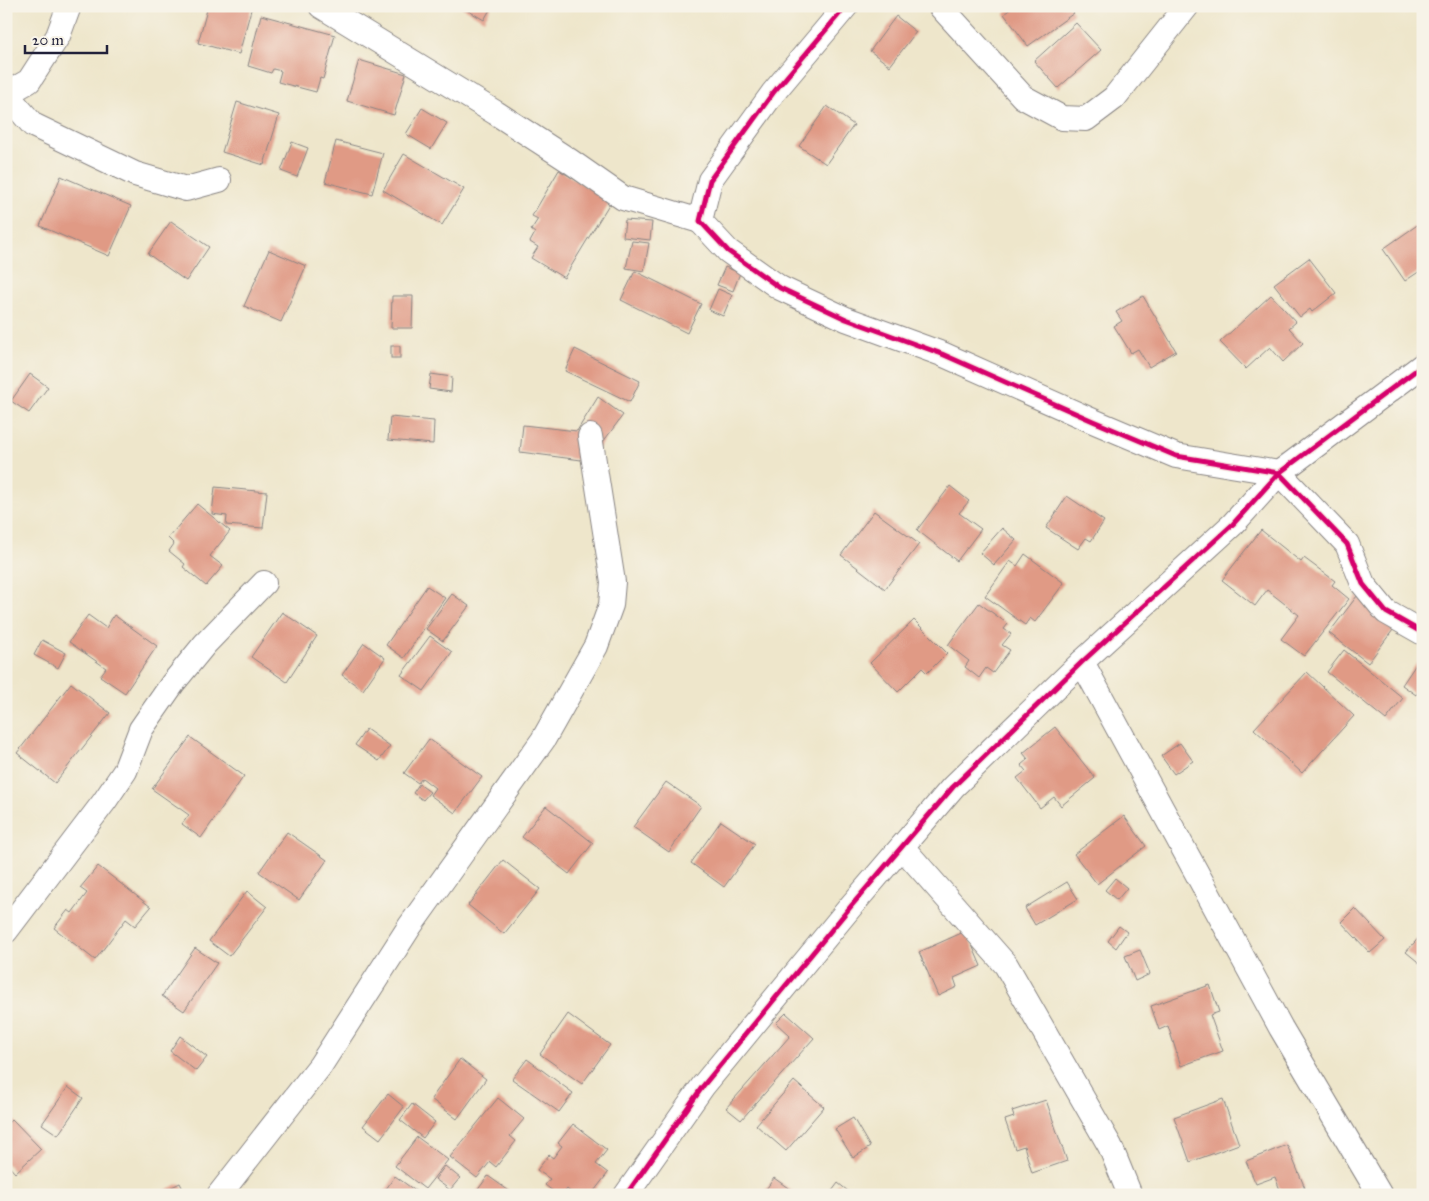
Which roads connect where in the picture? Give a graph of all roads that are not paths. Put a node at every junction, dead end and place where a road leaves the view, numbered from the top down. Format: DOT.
graph roads {
  1 [pos="69,6"];
  2 [pos="321,6"];
  3 [pos="846,6"];
  4 [pos="940,6"];
  5 [pos="1187,6"];
  6 [pos="6,94"];
  7 [pos="219,180"];
  8 [pos="700,221"];
  9 [pos="1423,365"];
  10 [pos="590,436"];
  11 [pos="1279,473"];
  12 [pos="264,583"];
  13 [pos="1423,633"];
  14 [pos="1082,662"];
  15 [pos="902,846"];
  16 [pos="6,931"];
  17 [pos="219,1195"];
  18 [pos="626,1195"];
  19 [pos="1130,1195"];
  20 [pos="1380,1195"];
  1 -- 6 [label="street"];
  2 -- 8 [label="street"];
  3 -- 8 [label="street"];
  4 -- 5 [label="street"];
  6 -- 7 [label="street"];
  8 -- 11 [label="street"];
  9 -- 11 [label="street"];
  10 -- 17 [label="street"];
  11 -- 13 [label="street"];
  11 -- 14 [label="street"];
  12 -- 16 [label="street"];
  14 -- 15 [label="street"];
  14 -- 20 [label="street"];
  15 -- 18 [label="street"];
  15 -- 19 [label="street"];
}
